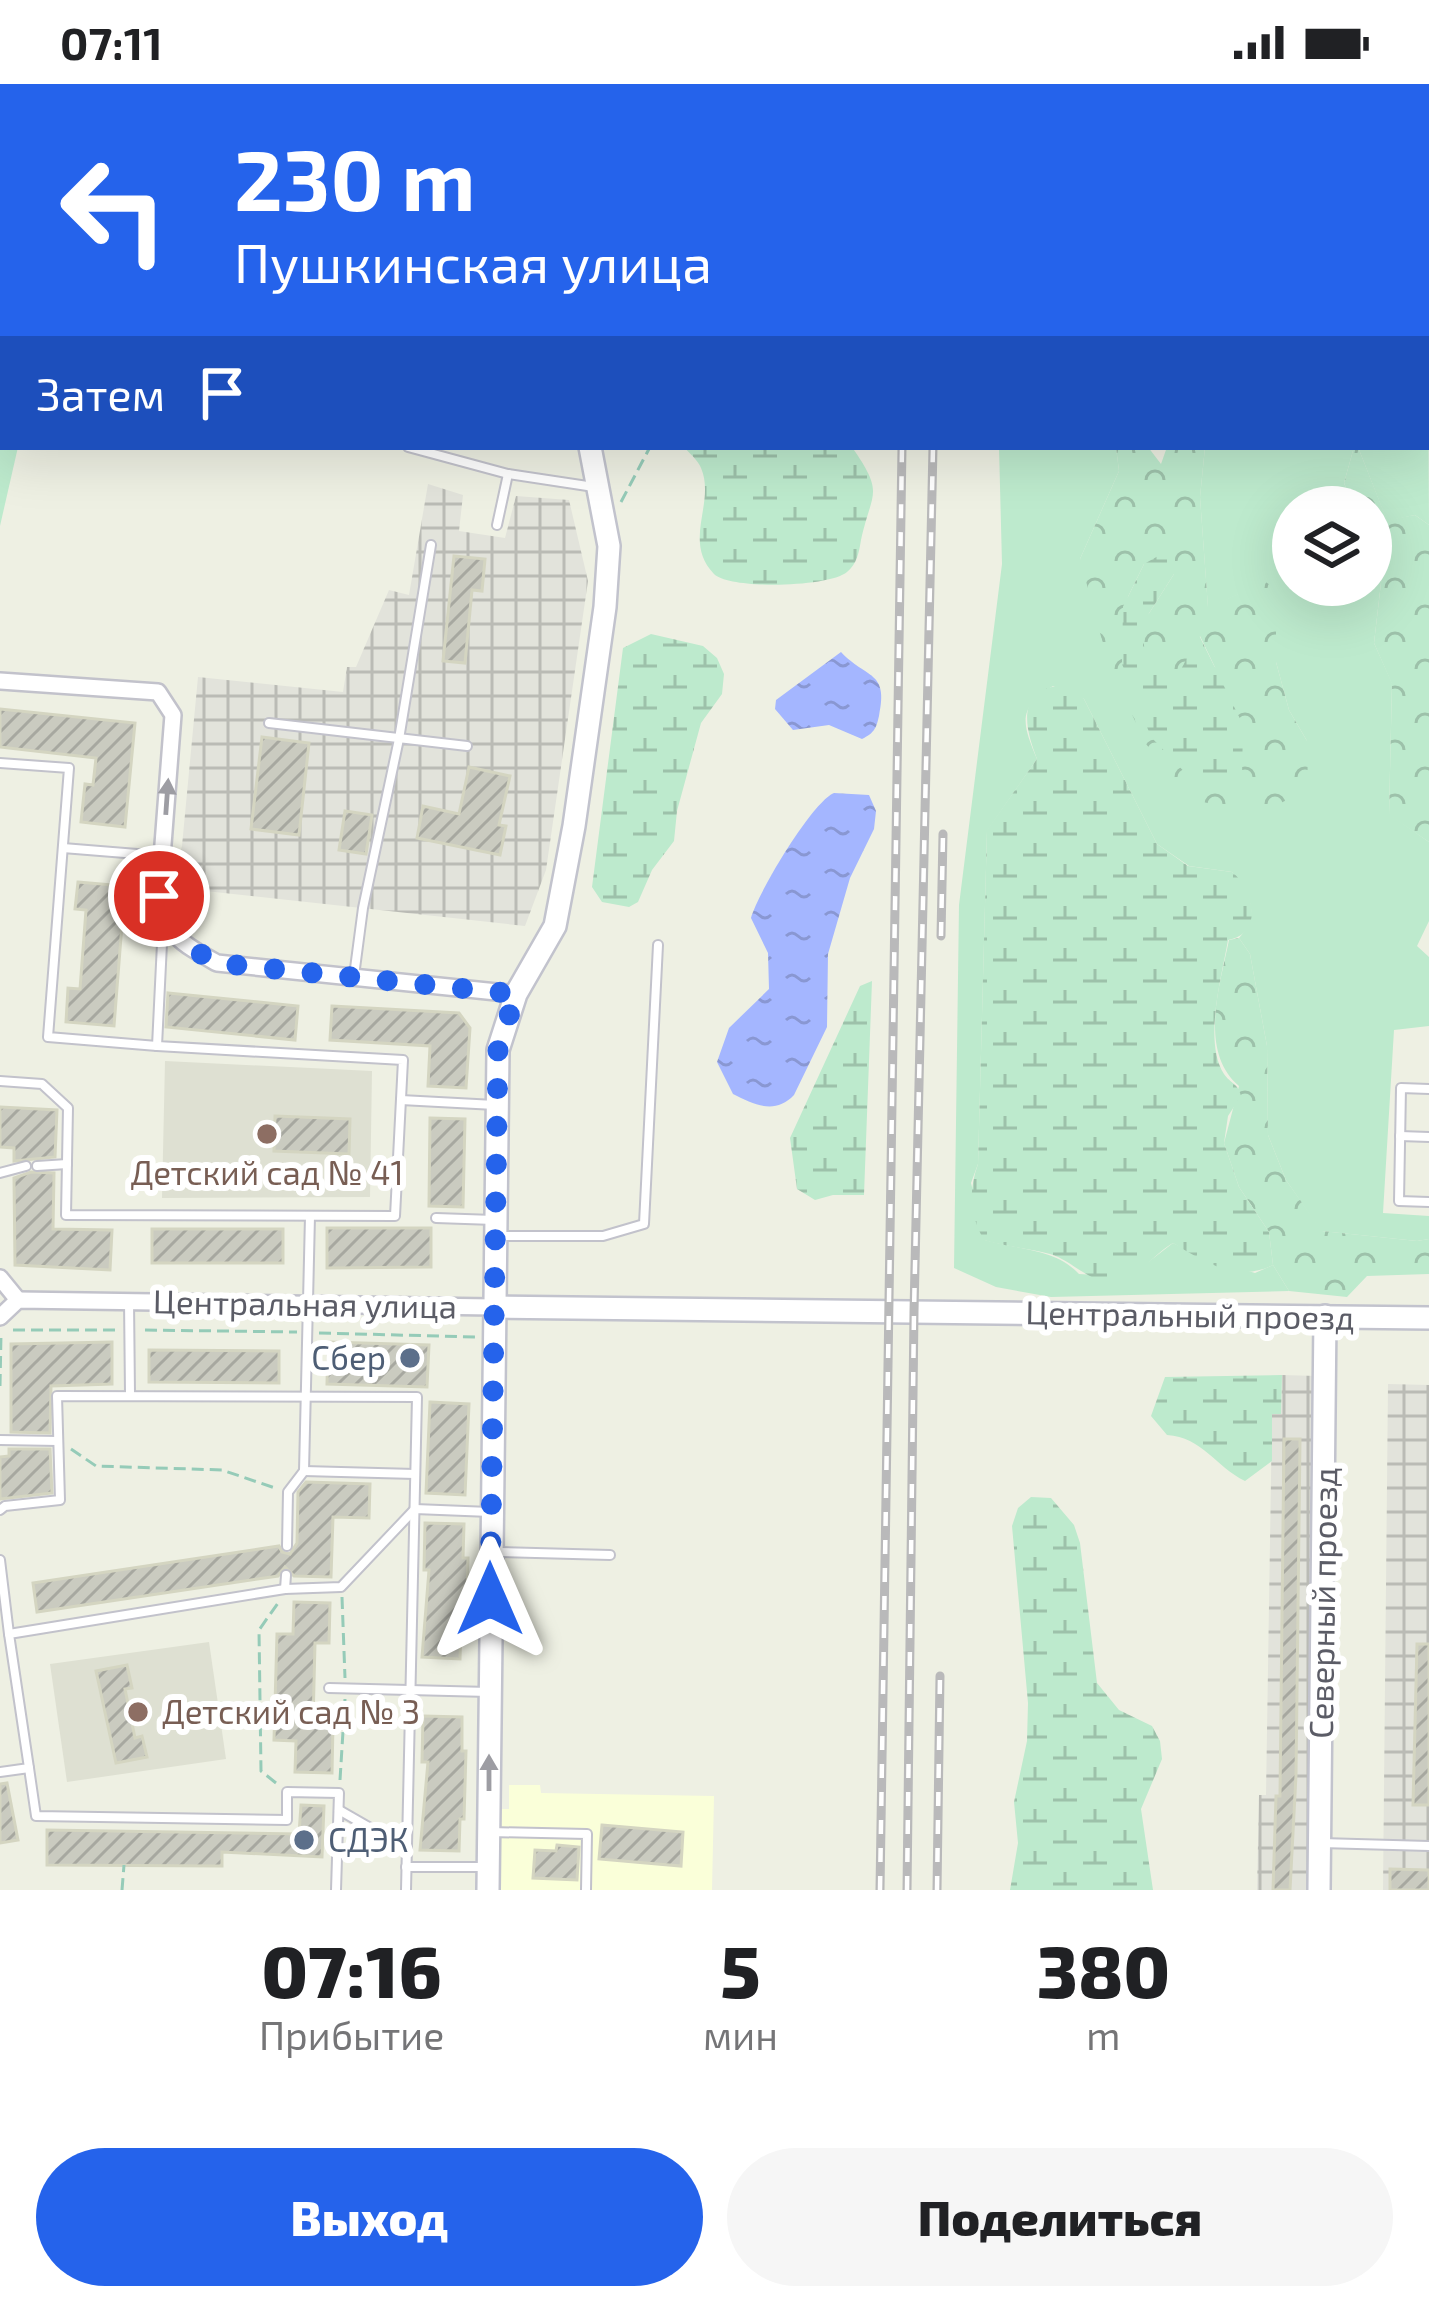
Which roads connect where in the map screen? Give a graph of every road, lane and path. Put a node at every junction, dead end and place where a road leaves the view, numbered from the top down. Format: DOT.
graph roads {
  1 [pos="420,450"];
  2 [pos="591,450"];
  3 [pos="649,450"];
  4 [pos="508,474"];
  5 [pos="601,488"];
  6 [pos="606,523"];
  7 [pos="497,525"];
  8 [pos="431,545"];
  9 [pos="0,681"];
  10 [pos="268,723"];
  11 [pos="399,740"];
  12 [pos="467,746"];
  13 [pos="0,763"];
  14 [pos="63,848"];
  15 [pos="162,856"];
  16 [pos="163,923"];
  17 [pos="658,945"];
  18 [pos="354,977"];
  19 [pos="516,994"];
  20 [pos="157,1046"];
  21 [pos="0,1081"];
  22 [pos="1429,1089"];
  23 [pos="401,1100"];
  24 [pos="498,1105"];
  25 [pos="1400,1136"];
  26 [pos="1429,1137"];
  27 [pos="67,1164"];
  28 [pos="0,1173"];
  29 [pos="1429,1202"];
  30 [pos="310,1216"];
  31 [pos="436,1218"];
  32 [pos="495,1228"];
  33 [pos="0,1278"];
  34 [pos="18,1300"];
  35 [pos="129,1301"];
  36 [pos="311,1304"];
  37 [pos="493,1307"];
  38 [pos="952,1312"];
  39 [pos="1325,1316"];
  40 [pos="0,1317"];
  41 [pos="1429,1318"];
  42 [pos="130,1394"];
  43 [pos="308,1394"];
  44 [pos="0,1441"];
  45 [pos="58,1441"];
  46 [pos="304,1471"];
  47 [pos="416,1474"];
  48 [pos="288,1492"];
  49 [pos="415,1508"];
  50 [pos="0,1510"];
  51 [pos="491,1512"];
  52 [pos="287,1546"];
  53 [pos="490,1552"];
  54 [pos="610,1555"];
  55 [pos="0,1560"];
  56 [pos="286,1575"];
  57 [pos="341,1587"];
  58 [pos="287,1589"];
  59 [pos="9,1634"];
  60 [pos="329,1688"];
  61 [pos="346,1688"];
  62 [pos="410,1692"];
  63 [pos="489,1692"];
  64 [pos="29,1768"];
  65 [pos="0,1772"];
  66 [pos="287,1792"];
  67 [pos="339,1793"];
  68 [pos="339,1810"];
  69 [pos="488,1832"];
  70 [pos="1319,1843"];
  71 [pos="1429,1846"];
  72 [pos="406,1849"];
  73 [pos="124,1865"];
  74 [pos="406,1867"];
  75 [pos="488,1878"];
  76 [pos="122,1890"];
  77 [pos="337,1890"];
  78 [pos="406,1890"];
  79 [pos="586,1890"];
  80 [pos="1319,1890"];
  1 -- 4 [label="lane"];
  2 -- 5 [label="street"];
  3 -- 6 [label="path"];
  4 -- 5 [label="lane"];
  4 -- 7 [label="lane"];
  5 -- 6 [label="street"];
  6 -- 19 [label="street"];
  8 -- 11 [label="lane"];
  15 -- 9 [label="street, one-way"];
  10 -- 11 [label="lane"];
  11 -- 12 [label="lane"];
  11 -- 18 [label="lane"];
  13 -- 14 [label="lane"];
  14 -- 15 [label="lane"];
  14 -- 20 [label="lane"];
  15 -- 16 [label="street"];
  16 -- 18 [label="street"];
  16 -- 20 [label="lane"];
  17 -- 32 [label="lane"];
  18 -- 19 [label="street"];
  19 -- 24 [label="street"];
  20 -- 23 [label="lane"];
  21 -- 27 [label="lane"];
  22 -- 25 [label="lane"];
  23 -- 24 [label="lane"];
  23 -- 30 [label="lane"];
  24 -- 32 [label="street"];
  25 -- 26 [label="lane"];
  25 -- 29 [label="lane"];
  27 -- 28 [label="lane"];
  27 -- 30 [label="lane"];
  30 -- 36 [label="lane"];
  31 -- 32 [label="lane"];
  32 -- 37 [label="street"];
  33 -- 34 [label="street"];
  34 -- 35 [label="street, Центральная улица"];
  34 -- 40 [label="street"];
  35 -- 36 [label="street, Центральная улица"];
  35 -- 42 [label="lane"];
  36 -- 37 [label="street, Центральная улица"];
  36 -- 43 [label="lane"];
  37 -- 38 [label="street, Центральная улица"];
  37 -- 51 [label="street"];
  38 -- 39 [label="street, Центральный проезд"];
  39 -- 41 [label="street, Центральный проезд"];
  39 -- 70 [label="street, Северный проезд"];
  42 -- 43 [label="lane"];
  42 -- 45 [label="lane"];
  43 -- 46 [label="lane"];
  43 -- 47 [label="lane"];
  44 -- 45 [label="lane"];
  45 -- 48 [label="path"];
  45 -- 50 [label="lane"];
  46 -- 47 [label="lane"];
  46 -- 48 [label="lane"];
  47 -- 49 [label="lane"];
  48 -- 52 [label="lane"];
  49 -- 51 [label="lane"];
  49 -- 57 [label="lane"];
  49 -- 62 [label="lane"];
  51 -- 53 [label="street"];
  53 -- 54 [label="lane"];
  53 -- 63 [label="street"];
  55 -- 59 [label="lane"];
  56 -- 58 [label="lane"];
  57 -- 58 [label="lane"];
  57 -- 61 [label="path"];
  58 -- 59 [label="lane"];
  58 -- 66 [label="path"];
  59 -- 64 [label="lane"];
  60 -- 61 [label="lane"];
  61 -- 62 [label="lane"];
  61 -- 67 [label="path"];
  62 -- 63 [label="lane"];
  62 -- 72 [label="lane"];
  69 -- 63 [label="street, one-way"];
  64 -- 65 [label="lane"];
  64 -- 66 [label="lane"];
  66 -- 67 [label="lane"];
  67 -- 68 [label="lane"];
  68 -- 72 [label="lane"];
  68 -- 77 [label="lane"];
  69 -- 75 [label="street"];
  69 -- 79 [label="lane"];
  70 -- 71 [label="lane"];
  70 -- 80 [label="street, Северный проезд"];
  72 -- 74 [label="lane"];
  73 -- 76 [label="path"];
  74 -- 75 [label="lane"];
  74 -- 78 [label="lane"];
}
